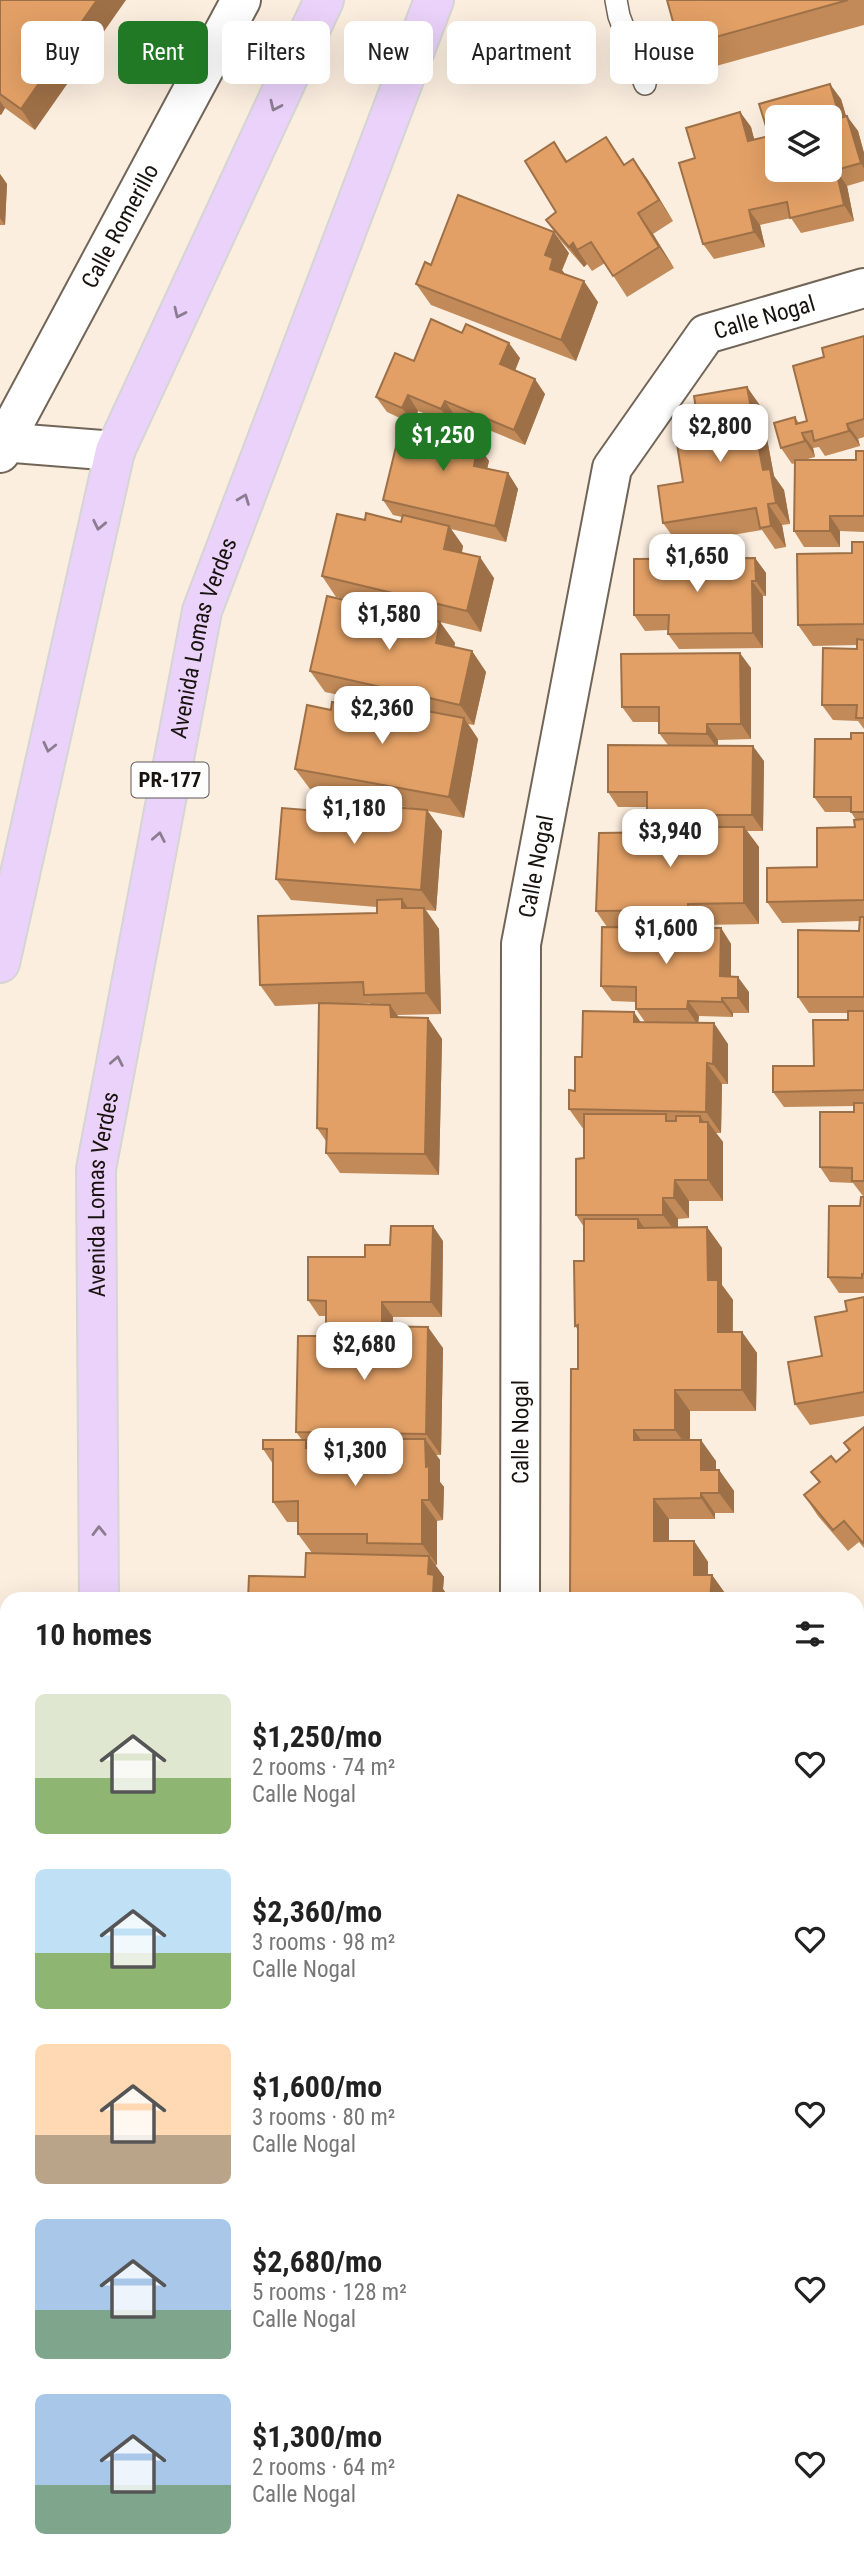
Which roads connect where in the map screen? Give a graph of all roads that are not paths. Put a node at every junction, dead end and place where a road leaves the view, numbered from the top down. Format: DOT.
graph roads {
  1 [pos="241,0"];
  2 [pos="324,0"];
  3 [pos="435,0"];
  4 [pos="616,0"];
  5 [pos="621,21"];
  6 [pos="864,288"];
  7 [pos="1,445"];
  8 [pos="115,451"];
  9 [pos="0,963"];
  10 [pos="100,1592"];
  11 [pos="520,1592"];
  1 -- 7 [label="street, Calle Romerillo"];
  2 -- 8 [label="main road, one-way"];
  10 -- 3 [label="main road, Avenida Lomas Verdes / PR-177, one-way"];
  4 -- 5 [label="lane"];
  6 -- 11 [label="street, Calle Nogal"];
  7 -- 8 [label="street"];
  8 -- 9 [label="main road, one-way"];
}
